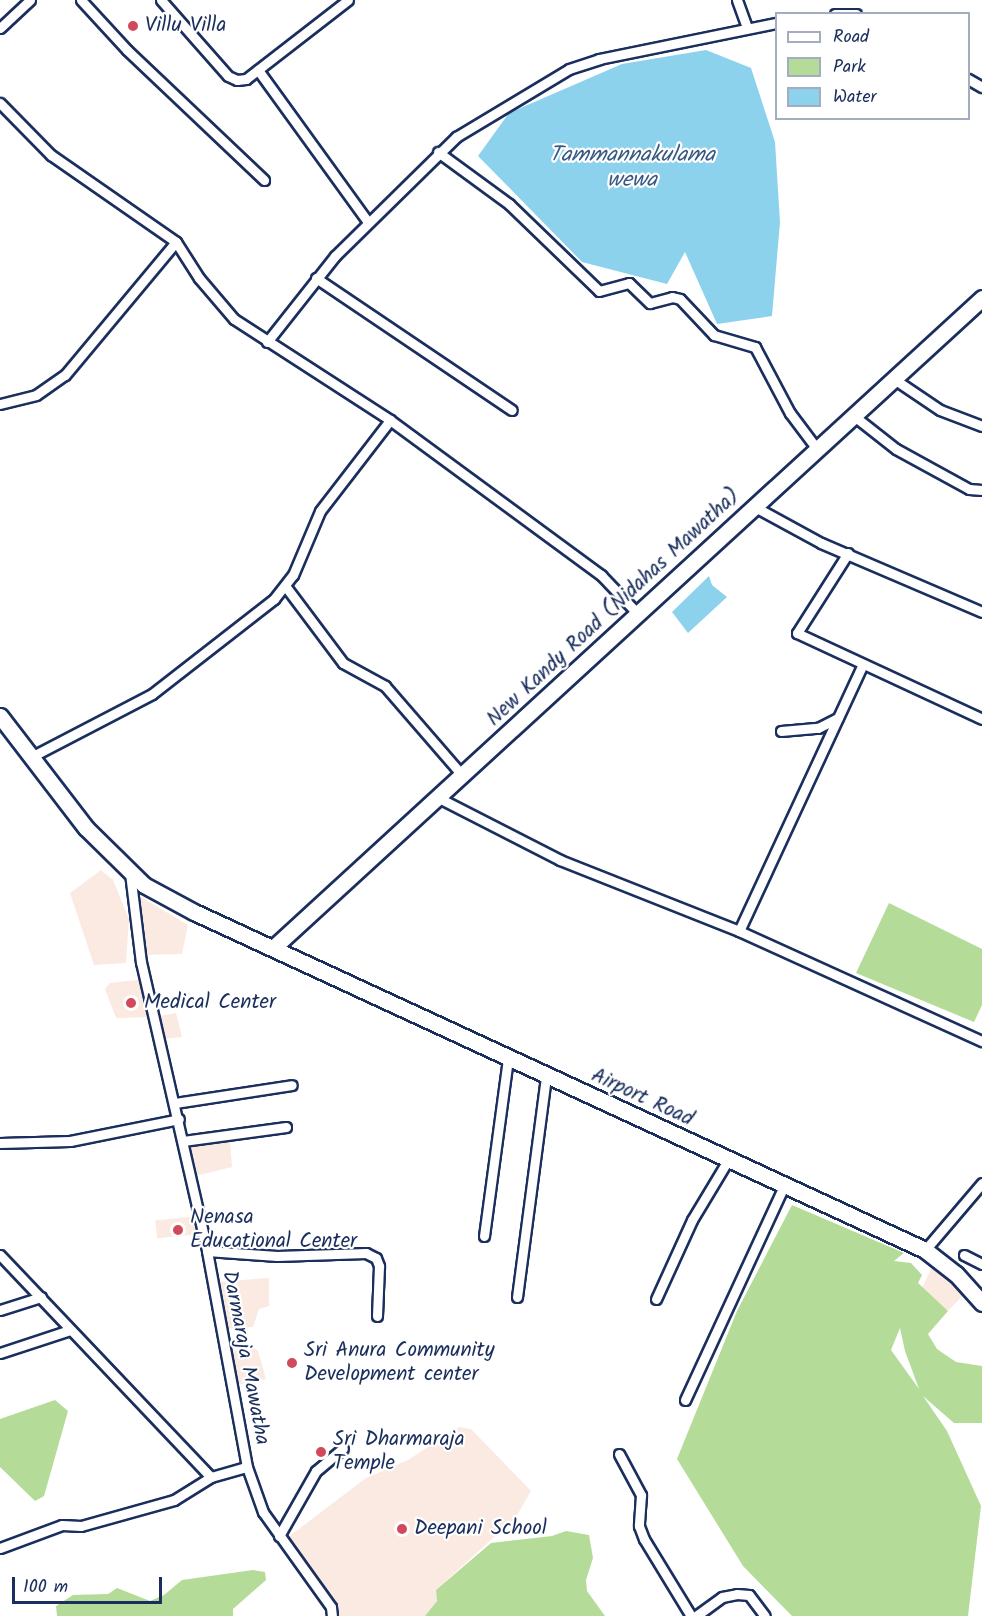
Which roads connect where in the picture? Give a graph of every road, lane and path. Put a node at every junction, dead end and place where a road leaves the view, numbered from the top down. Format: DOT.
graph roads {
  1 [pos="30,0"];
  2 [pos="81,0"];
  3 [pos="161,0"];
  4 [pos="348,0"];
  5 [pos="737,0"];
  6 [pos="775,23"];
  7 [pos="0,28"];
  8 [pos="747,28"];
  9 [pos="258,70"];
  10 [pos="0,103"];
  11 [pos="438,152"];
  12 [pos="264,180"];
  13 [pos="368,222"];
  14 [pos="176,242"];
  15 [pos="315,278"];
  16 [pos="982,298"];
  17 [pos="267,342"];
  18 [pos="894,379"];
  19 [pos="0,404"];
  20 [pos="512,410"];
  21 [pos="854,416"];
  22 [pos="390,420"];
  23 [pos="982,426"];
  24 [pos="817,449"];
  25 [pos="982,490"];
  26 [pos="755,507"];
  27 [pos="848,553"];
  28 [pos="286,587"];
  29 [pos="982,612"];
  30 [pos="639,615"];
  31 [pos="863,664"];
  32 [pos="0,716"];
  33 [pos="838,718"];
  34 [pos="982,719"];
  35 [pos="781,732"];
  36 [pos="31,757"];
  37 [pos="463,776"];
  38 [pos="439,798"];
  39 [pos="130,873"];
  40 [pos="739,931"];
  41 [pos="273,948"];
  42 [pos="982,1041"];
  43 [pos="508,1058"];
  44 [pos="546,1076"];
  45 [pos="292,1085"];
  46 [pos="175,1103"];
  47 [pos="178,1119"];
  48 [pos="286,1127"];
  49 [pos="183,1141"];
  50 [pos="0,1143"];
  51 [pos="728,1160"];
  52 [pos="982,1183"];
  53 [pos="784,1186"];
  54 [pos="484,1236"];
  55 [pos="925,1250"];
  56 [pos="207,1251"];
  57 [pos="0,1255"];
  58 [pos="964,1255"];
  59 [pos="982,1264"];
  60 [pos="41,1297"];
  61 [pos="517,1297"];
  62 [pos="656,1299"];
  63 [pos="982,1303"];
  64 [pos="0,1310"];
  65 [pos="377,1316"];
  66 [pos="70,1330"];
  67 [pos="0,1353"];
  68 [pos="685,1400"];
  69 [pos="343,1448"];
  70 [pos="620,1454"];
  71 [pos="247,1467"];
  72 [pos="211,1477"];
  73 [pos="279,1536"];
  74 [pos="0,1548"];
  75 [pos="332,1611"];
  76 [pos="342,1616"];
  77 [pos="691,1616"];
  78 [pos="696,1616"];
  79 [pos="765,1616"];
  1 -- 7 [label="street"];
  2 -- 12 [label="street"];
  3 -- 9 [label="street"];
  4 -- 9 [label="street"];
  5 -- 8 [label="street"];
  6 -- 8 [label="street"];
  8 -- 11 [label="street"];
  9 -- 13 [label="street"];
  10 -- 14 [label="street"];
  11 -- 13 [label="street"];
  11 -- 24 [label="street"];
  13 -- 15 [label="street"];
  14 -- 17 [label="street"];
  14 -- 19 [label="street"];
  15 -- 17 [label="street"];
  15 -- 20 [label="street"];
  16 -- 18 [label="main road, New Kandy Road (Nidahas Mawatha)"];
  17 -- 22 [label="street"];
  18 -- 21 [label="main road, New Kandy Road (Nidahas Mawatha)"];
  18 -- 23 [label="street"];
  21 -- 24 [label="main road, New Kandy Road (Nidahas Mawatha)"];
  21 -- 25 [label="street"];
  22 -- 28 [label="street"];
  22 -- 30 [label="street"];
  24 -- 26 [label="main road, New Kandy Road (Nidahas Mawatha)"];
  26 -- 27 [label="street"];
  26 -- 30 [label="main road, New Kandy Road (Nidahas Mawatha)"];
  27 -- 29 [label="street"];
  27 -- 31 [label="street"];
  28 -- 36 [label="street"];
  28 -- 37 [label="street"];
  30 -- 37 [label="main road, New Kandy Road (Nidahas Mawatha)"];
  31 -- 33 [label="street"];
  31 -- 34 [label="street"];
  32 -- 36 [label="main road, Airport Road"];
  33 -- 35 [label="street"];
  33 -- 40 [label="street"];
  36 -- 39 [label="main road, Airport Road"];
  37 -- 38 [label="main road, New Kandy Road (Nidahas Mawatha)"];
  38 -- 40 [label="street"];
  38 -- 41 [label="main road, New Kandy Road (Nidahas Mawatha)"];
  39 -- 41 [label="main road, Airport Road"];
  39 -- 46 [label="street, Darmaraja Mawatha"];
  40 -- 42 [label="street"];
  41 -- 43 [label="main road, Airport Road"];
  43 -- 44 [label="main road, Airport Road"];
  43 -- 54 [label="street"];
  44 -- 51 [label="main road, Airport Road"];
  44 -- 61 [label="street"];
  45 -- 46 [label="street"];
  46 -- 47 [label="street, Darmaraja Mawatha"];
  47 -- 49 [label="street, Darmaraja Mawatha"];
  47 -- 50 [label="street"];
  48 -- 49 [label="street"];
  49 -- 56 [label="street, Darmaraja Mawatha"];
  51 -- 53 [label="main road, Airport Road"];
  51 -- 62 [label="street"];
  52 -- 55 [label="street"];
  53 -- 55 [label="main road, Airport Road"];
  53 -- 68 [label="street"];
  55 -- 63 [label="main road, Airport Road"];
  56 -- 65 [label="street"];
  56 -- 71 [label="street, Darmaraja Mawatha"];
  57 -- 60 [label="street"];
  58 -- 59 [label="street"];
  60 -- 64 [label="street"];
  60 -- 66 [label="street"];
  66 -- 67 [label="street"];
  66 -- 72 [label="street"];
  69 -- 73 [label="street"];
  70 -- 77 [label="street"];
  71 -- 72 [label="street"];
  71 -- 73 [label="street, Darmaraja Mawatha"];
  72 -- 74 [label="street"];
  73 -- 75 [label="street, Darmaraja Mawatha"];
  75 -- 76 [label="street, Darmaraja Mawatha"];
  78 -- 79 [label="street"];
}
